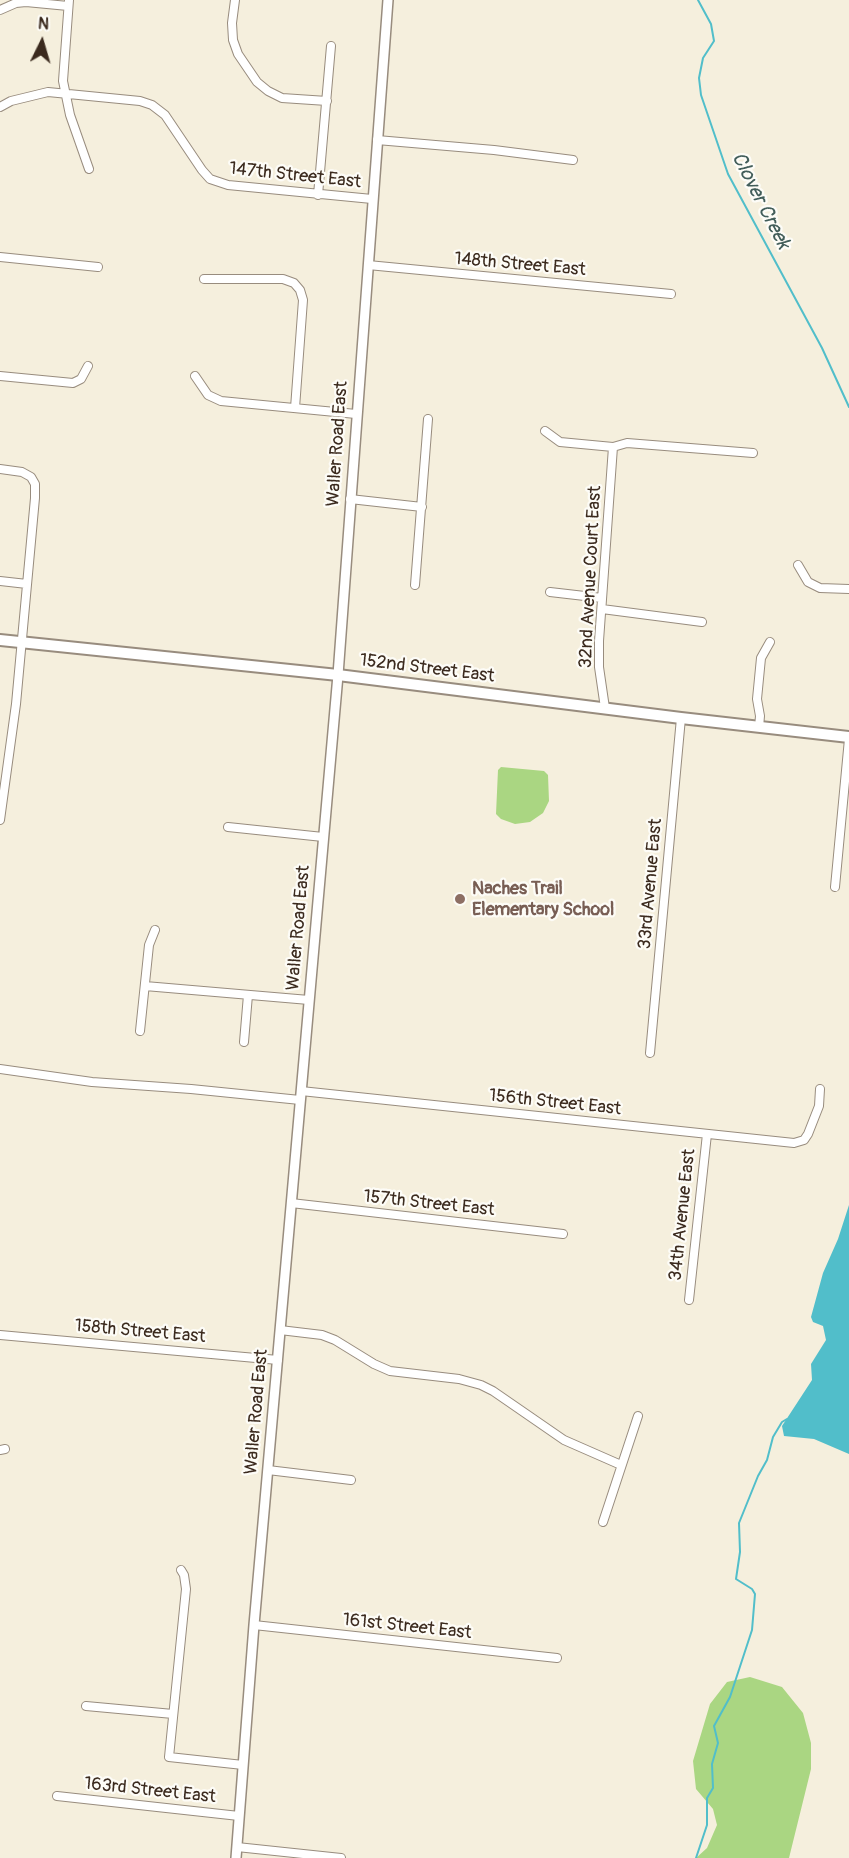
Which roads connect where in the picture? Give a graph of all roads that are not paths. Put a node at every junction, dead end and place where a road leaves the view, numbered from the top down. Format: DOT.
graph roads {
  1 [pos="235,0"];
  2 [pos="388,0"];
  3 [pos="68,3"];
  4 [pos="0,10"];
  5 [pos="331,46"];
  6 [pos="65,93"];
  7 [pos="327,101"];
  8 [pos="2,106"];
  9 [pos="377,140"];
  10 [pos="573,160"];
  11 [pos="89,169"];
  12 [pos="318,195"];
  13 [pos="372,199"];
  14 [pos="0,258"];
  15 [pos="368,265"];
  16 [pos="98,267"];
  17 [pos="204,279"];
  18 [pos="671,294"];
  19 [pos="88,366"];
  20 [pos="0,376"];
  21 [pos="195,376"];
  22 [pos="295,408"];
  23 [pos="356,414"];
  24 [pos="428,419"];
  25 [pos="545,431"];
  26 [pos="613,447"];
  27 [pos="753,453"];
  28 [pos="0,469"];
  29 [pos="350,499"];
  30 [pos="422,507"];
  31 [pos="798,565"];
  32 [pos="0,581"];
  33 [pos="27,584"];
  34 [pos="415,585"];
  35 [pos="849,589"];
  36 [pos="550,592"];
  37 [pos="602,598"];
  38 [pos="602,609"];
  39 [pos="702,622"];
  40 [pos="0,640"];
  41 [pos="22,642"];
  42 [pos="771,642"];
  43 [pos="338,675"];
  44 [pos="605,708"];
  45 [pos="681,718"];
  46 [pos="759,728"];
  47 [pos="849,738"];
  48 [pos="0,820"];
  49 [pos="228,827"];
  50 [pos="323,837"];
  51 [pos="835,887"];
  52 [pos="155,930"];
  53 [pos="145,986"];
  54 [pos="248,995"];
  55 [pos="309,1000"];
  56 [pos="140,1031"];
  57 [pos="244,1042"];
  58 [pos="650,1053"];
  59 [pos="0,1069"];
  60 [pos="820,1089"];
  61 [pos="300,1095"];
  62 [pos="707,1134"];
  63 [pos="291,1203"];
  64 [pos="563,1234"];
  65 [pos="689,1300"];
  66 [pos="280,1330"];
  67 [pos="0,1335"];
  68 [pos="278,1360"];
  69 [pos="638,1416"];
  70 [pos="621,1465"];
  71 [pos="268,1470"];
  72 [pos="351,1480"];
  73 [pos="603,1522"];
  74 [pos="181,1570"];
  75 [pos="254,1625"];
  76 [pos="557,1658"];
  77 [pos="86,1706"];
  78 [pos="173,1714"];
  79 [pos="243,1765"];
  80 [pos="57,1797"];
  81 [pos="240,1816"];
  82 [pos="237,1848"];
  83 [pos="237,1858"];
  84 [pos="341,1858"];
  1 -- 7 [label="street"];
  2 -- 9 [label="street, Waller Road East"];
  3 -- 4 [label="street"];
  3 -- 6 [label="street"];
  5 -- 7 [label="street"];
  6 -- 8 [label="street, 147th Street East"];
  6 -- 11 [label="street"];
  6 -- 12 [label="street, 147th Street East"];
  7 -- 12 [label="street"];
  9 -- 10 [label="street"];
  9 -- 13 [label="street, Waller Road East"];
  12 -- 13 [label="street, 147th Street East"];
  13 -- 15 [label="street, Waller Road East"];
  14 -- 16 [label="street"];
  15 -- 18 [label="street, 148th Street East"];
  15 -- 23 [label="street, Waller Road East"];
  17 -- 22 [label="street"];
  19 -- 20 [label="street"];
  21 -- 22 [label="street"];
  22 -- 23 [label="street"];
  23 -- 29 [label="street, Waller Road East"];
  24 -- 30 [label="street"];
  25 -- 26 [label="street"];
  26 -- 27 [label="street"];
  26 -- 37 [label="street, 32nd Avenue Court East"];
  28 -- 33 [label="street"];
  29 -- 30 [label="street"];
  29 -- 43 [label="street, Waller Road East"];
  30 -- 34 [label="street"];
  31 -- 35 [label="street"];
  32 -- 33 [label="street"];
  33 -- 41 [label="street"];
  36 -- 37 [label="street"];
  37 -- 38 [label="street, 32nd Avenue Court East"];
  38 -- 39 [label="street"];
  38 -- 44 [label="street, 32nd Avenue Court East"];
  40 -- 41 [label="main road, 152nd Street East"];
  41 -- 43 [label="main road, 152nd Street East"];
  41 -- 48 [label="street"];
  42 -- 46 [label="street"];
  43 -- 44 [label="main road, 152nd Street East"];
  43 -- 50 [label="street, Waller Road East"];
  44 -- 45 [label="main road, 152nd Street East"];
  45 -- 46 [label="main road, 152nd Street East"];
  45 -- 58 [label="street, 33rd Avenue East"];
  46 -- 47 [label="main road, 152nd Street East"];
  47 -- 51 [label="street"];
  49 -- 50 [label="street"];
  50 -- 55 [label="street, Waller Road East"];
  52 -- 53 [label="street"];
  53 -- 54 [label="street"];
  53 -- 56 [label="street"];
  54 -- 55 [label="street"];
  54 -- 57 [label="street"];
  55 -- 61 [label="street, Waller Road East"];
  59 -- 61 [label="street, 156th Street East"];
  60 -- 62 [label="street, 156th Street East"];
  61 -- 62 [label="street, 156th Street East"];
  61 -- 63 [label="street, Waller Road East"];
  62 -- 65 [label="street, 34th Avenue East"];
  63 -- 64 [label="street, 157th Street East"];
  63 -- 66 [label="street, Waller Road East"];
  66 -- 68 [label="street, Waller Road East"];
  66 -- 70 [label="street"];
  67 -- 68 [label="street, 158th Street East"];
  68 -- 71 [label="street, Waller Road East"];
  69 -- 70 [label="street"];
  70 -- 73 [label="street"];
  71 -- 72 [label="street"];
  71 -- 75 [label="street, Waller Road East"];
  74 -- 78 [label="street"];
  75 -- 76 [label="street, 161st Street East"];
  75 -- 79 [label="street, Waller Road East"];
  77 -- 78 [label="street"];
  78 -- 79 [label="street"];
  79 -- 81 [label="street, Waller Road East"];
  80 -- 81 [label="street, 163rd Street East"];
  81 -- 82 [label="street, Waller Road East"];
  82 -- 83 [label="street, Waller Road East"];
  82 -- 84 [label="street"];
}
